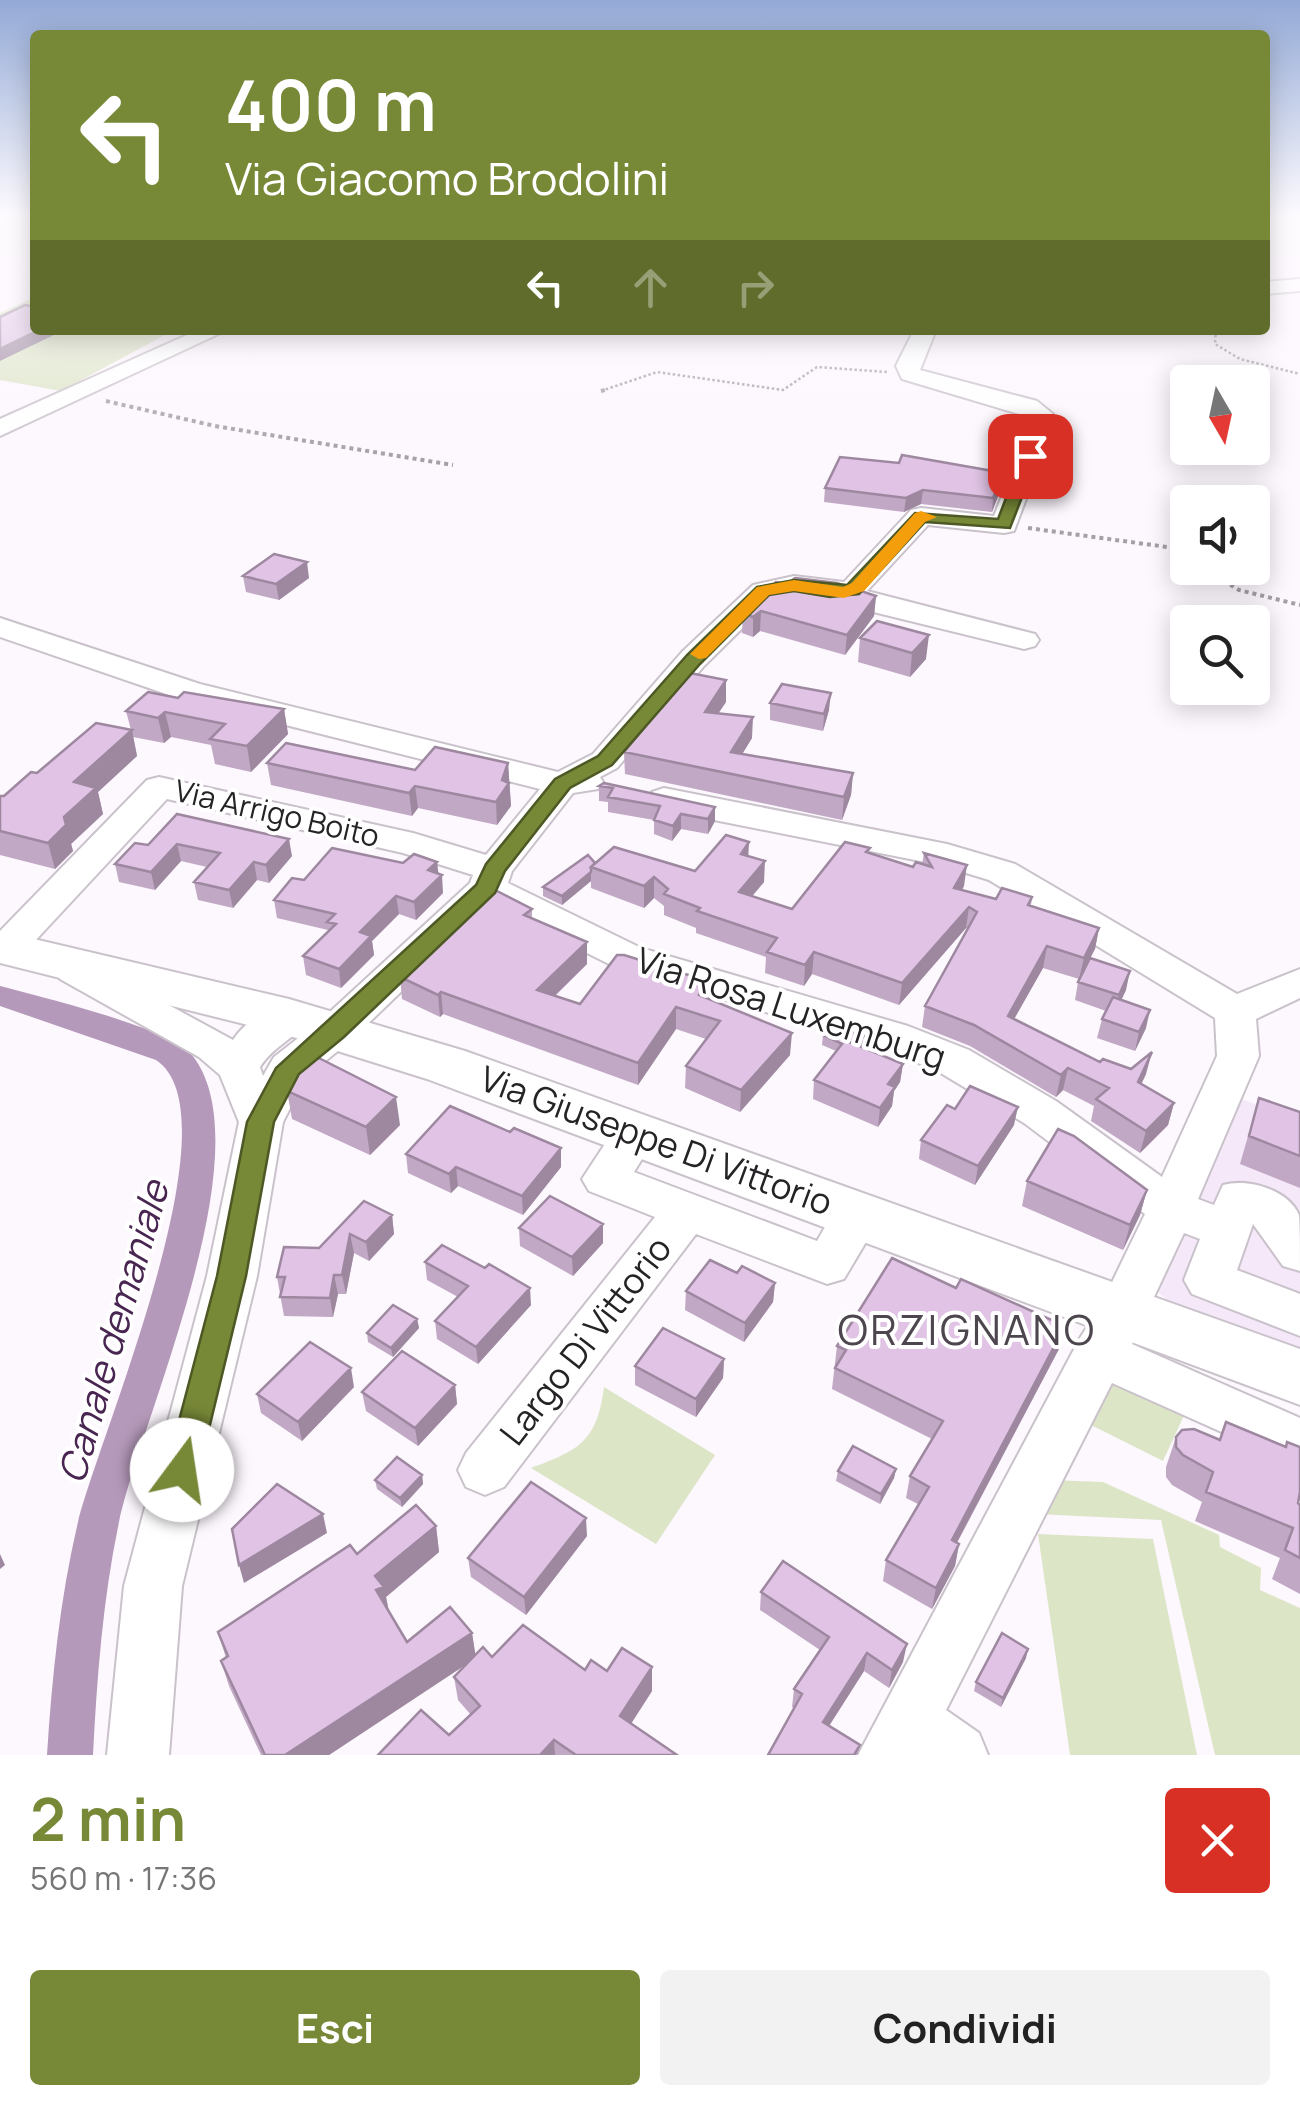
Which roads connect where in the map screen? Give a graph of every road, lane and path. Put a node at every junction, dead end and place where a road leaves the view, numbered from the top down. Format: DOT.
graph roads {
  1 [pos="205,335"];
  2 [pos="922,335"];
  3 [pos="1216,335"];
  4 [pos="910,374"];
  5 [pos="1300,374"];
  6 [pos="601,392"];
  7 [pos="69,394"];
  8 [pos="0,429"];
  9 [pos="452,465"];
  10 [pos="1004,525"];
  11 [pos="1170,549"];
  12 [pos="1231,585"];
  13 [pos="844,592"];
  14 [pos="1300,604"];
  15 [pos="0,627"];
  16 [pos="1024,640"];
  17 [pos="563,783"];
  18 [pos="490,879"];
  19 [pos="20,952"];
  20 [pos="1300,982"];
  21 [pos="1235,1012"];
  22 [pos="312,1024"];
  23 [pos="238,1066"];
  24 [pos="261,1122"];
  25 [pos="636,1133"];
  26 [pos="1171,1208"];
  27 [pos="686,1212"];
  28 [pos="858,1215"];
  29 [pos="1227,1230"];
  30 [pos="1300,1252"];
  31 [pos="1300,1316"];
  32 [pos="1111,1333"];
  33 [pos="1297,1358"];
  34 [pos="1300,1443"];
  35 [pos="485,1470"];
  36 [pos="898,1738"];
  37 [pos="138,1755"];
  38 [pos="956,1755"];
  1 -- 7 [label="street"];
  2 -- 4 [label="street"];
  3 -- 5 [label="path"];
  4 -- 6 [label="path"];
  4 -- 10 [label="street"];
  7 -- 8 [label="street"];
  7 -- 9 [label="path"];
  10 -- 11 [label="path"];
  10 -- 13 [label="street"];
  12 -- 14 [label="path"];
  13 -- 16 [label="street"];
  13 -- 17 [label="street"];
  15 -- 17 [label="street"];
  17 -- 18 [label="street"];
  17 -- 21 [label="street"];
  18 -- 19 [label="street, Via Arrigo Boito"];
  18 -- 22 [label="street"];
  18 -- 26 [label="street, Via Rosa Luxemburg"];
  19 -- 22 [label="main road, Via Giuseppe Di Vittorio"];
  19 -- 23 [label="street"];
  20 -- 21 [label="street"];
  21 -- 26 [label="street"];
  22 -- 23 [label="street"];
  22 -- 24 [label="street"];
  22 -- 25 [label="main road, Via Giuseppe Di Vittorio"];
  23 -- 24 [label="street"];
  24 -- 37 [label="street"];
  25 -- 27 [label="street, Largo Di Vittorio"];
  25 -- 28 [label="main road, Via Giuseppe Di Vittorio"];
  26 -- 29 [label="street, Via Rosa Luxemburg"];
  26 -- 32 [label="street"];
  27 -- 28 [label="street, Largo Di Vittorio"];
  27 -- 35 [label="street, Largo Di Vittorio"];
  28 -- 32 [label="main road, Via Giuseppe Di Vittorio"];
  29 -- 30 [label="street"];
  29 -- 31 [label="street"];
  32 -- 33 [label="main road, Via Giuseppe Di Vittorio"];
  32 -- 34 [label="street"];
  32 -- 36 [label="street"];
  36 -- 38 [label="street"];
}
